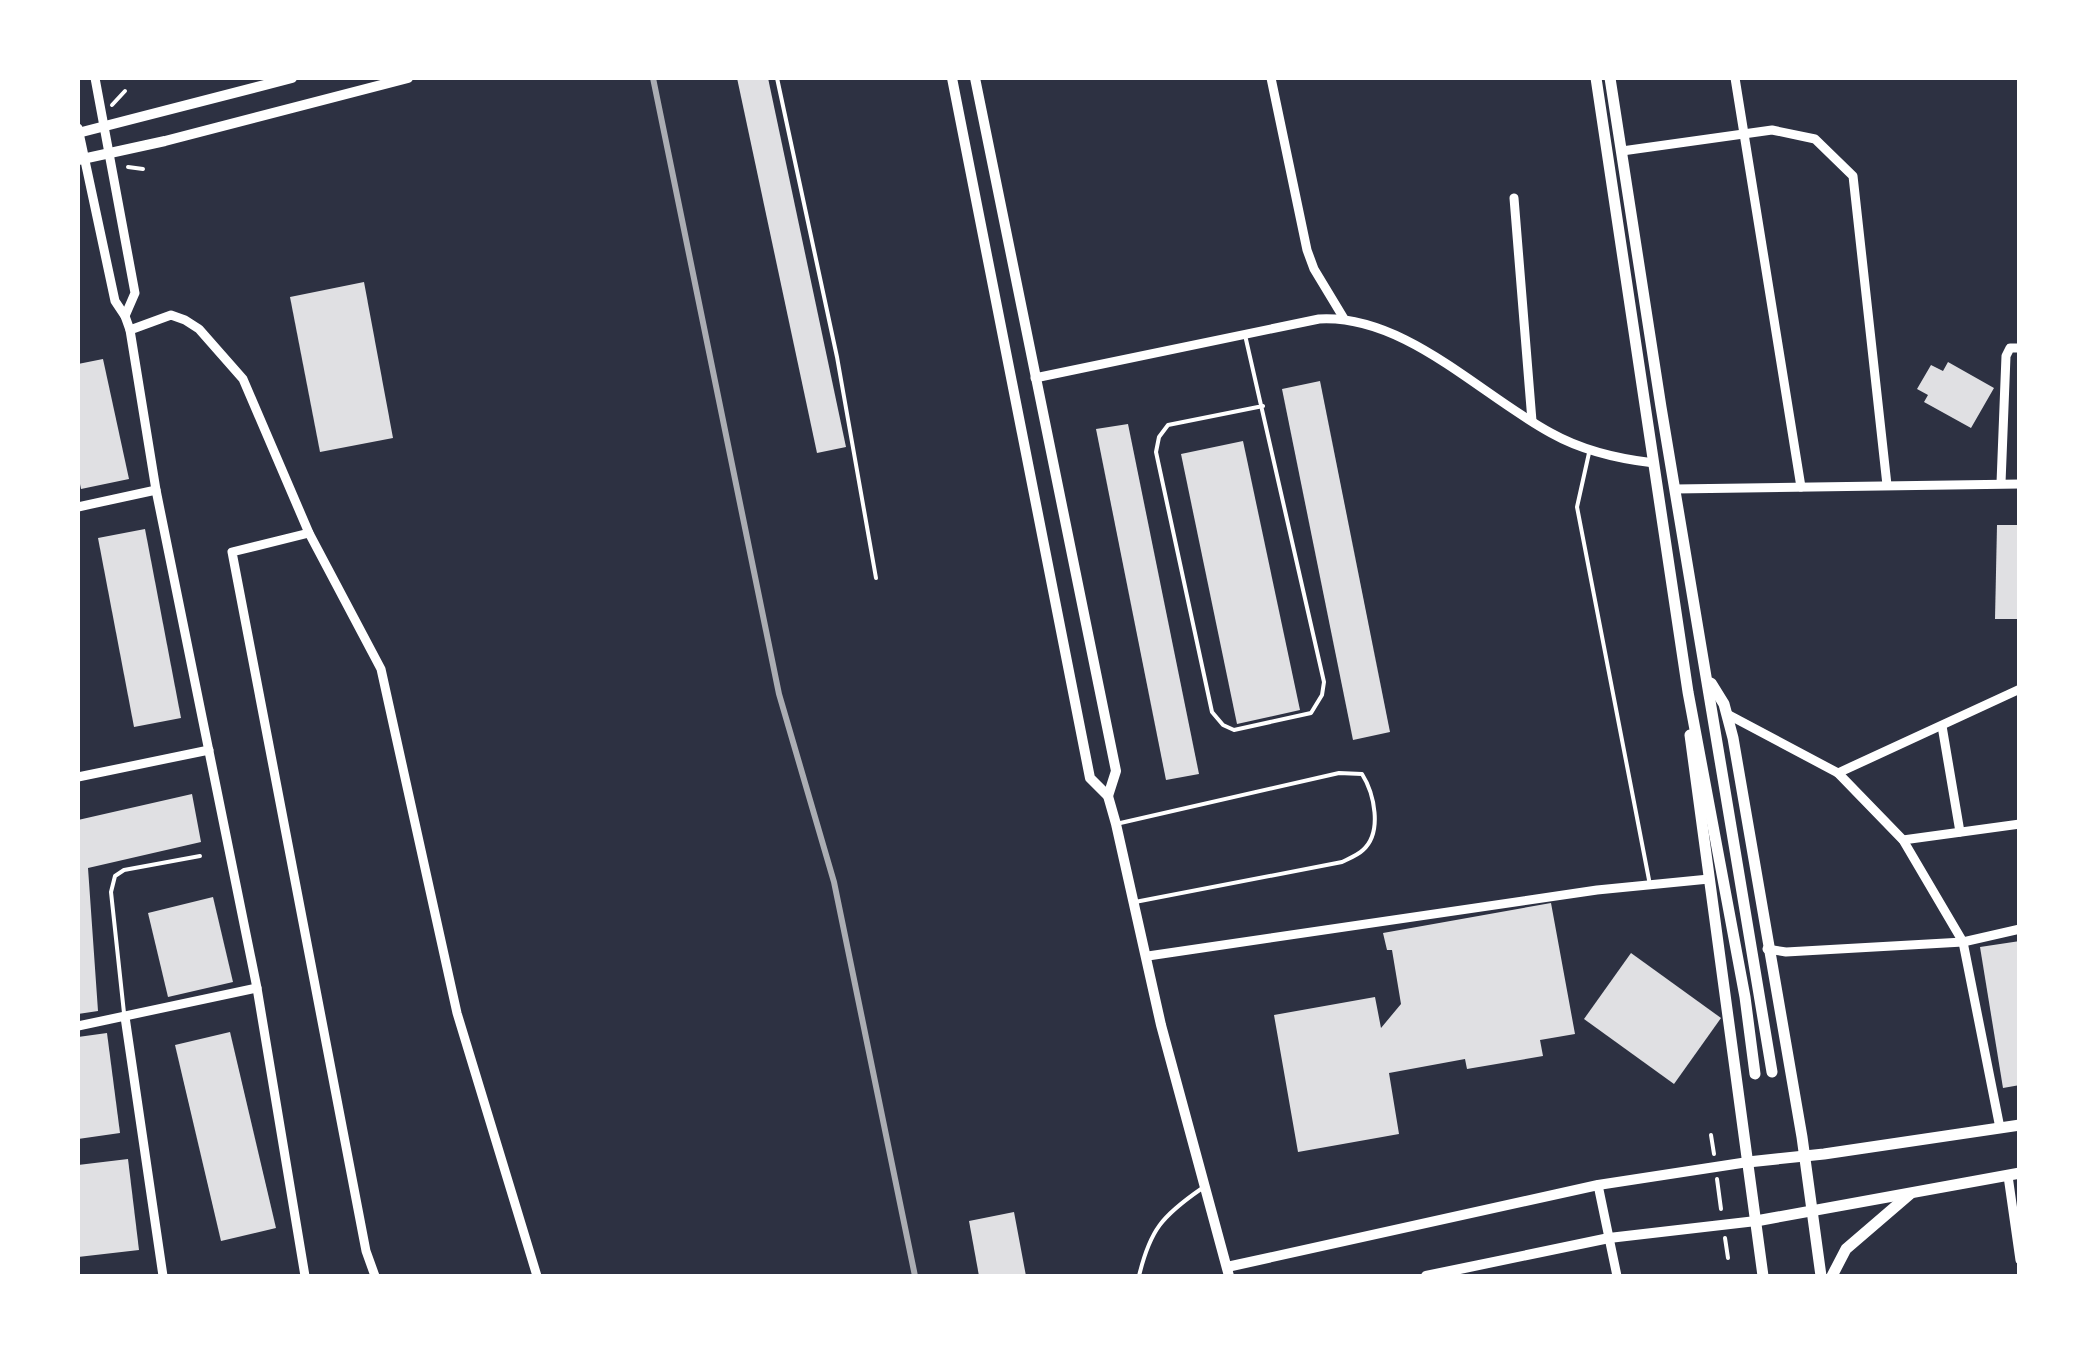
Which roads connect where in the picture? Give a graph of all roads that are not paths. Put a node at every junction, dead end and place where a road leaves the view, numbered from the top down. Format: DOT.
graph roads {
  1 [pos="96,78"];
  2 [pos="292,78"];
  3 [pos="408,78"];
  4 [pos="777,78"];
  5 [pos="952,78"];
  6 [pos="975,78"];
  7 [pos="1271,78"];
  8 [pos="1596,78"];
  9 [pos="1610,78"];
  10 [pos="1735,78"];
  11 [pos="104,126"];
  12 [pos="78,131"];
  13 [pos="1745,134"];
  14 [pos="1622,152"];
  15 [pos="109,153"];
  16 [pos="80,159"];
  17 [pos="1514,198"];
  18 [pos="125,316"];
  19 [pos="1343,318"];
  20 [pos="130,330"];
  21 [pos="1246,335"];
  22 [pos="2020,348"];
  23 [pos="1036,378"];
  24 [pos="1263,406"];
  25 [pos="1532,421"];
  26 [pos="1590,449"];
  27 [pos="1654,463"];
  28 [pos="2001,483"];
  29 [pos="2020,484"];
  30 [pos="1887,486"];
  31 [pos="1801,487"];
  32 [pos="1674,489"];
  33 [pos="156,490"];
  34 [pos="78,506"];
  35 [pos="308,533"];
  36 [pos="876,578"];
  37 [pos="1706,675"];
  38 [pos="2020,689"];
  39 [pos="1727,714"];
  40 [pos="1694,721"];
  41 [pos="1942,726"];
  42 [pos="209,750"];
  43 [pos="1838,773"];
  44 [pos="78,776"];
  45 [pos="1108,796"];
  46 [pos="1116,824"];
  47 [pos="2020,824"];
  48 [pos="1960,832"];
  49 [pos="1903,840"];
  50 [pos="200,856"];
  51 [pos="1709,880"];
  52 [pos="1650,885"];
  53 [pos="1135,902"];
  54 [pos="2020,930"];
  55 [pos="1963,942"];
  56 [pos="1768,948"];
  57 [pos="1148,956"];
  58 [pos="257,988"];
  59 [pos="125,1017"];
  60 [pos="78,1026"];
  61 [pos="1772,1072"];
  62 [pos="1755,1074"];
  63 [pos="2020,1125"];
  64 [pos="2000,1128"];
  65 [pos="1804,1156"];
  66 [pos="1748,1162"];
  67 [pos="2014,1175"];
  68 [pos="1598,1185"];
  69 [pos="1205,1186"];
  70 [pos="1912,1192"];
  71 [pos="1812,1212"];
  72 [pos="1756,1222"];
  73 [pos="1609,1238"];
  74 [pos="2020,1260"];
  75 [pos="1228,1272"];
  76 [pos="163,1276"];
  77 [pos="305,1276"];
  78 [pos="376,1276"];
  79 [pos="536,1276"];
  80 [pos="1139,1276"];
  81 [pos="1426,1276"];
  82 [pos="1616,1276"];
  83 [pos="1763,1276"];
  84 [pos="1821,1276"];
  85 [pos="1832,1276"];
  1 -- 11 [label="street"];
  2 -- 11 [label="street"];
  3 -- 15 [label="street"];
  4 -- 36 [label="lane"];
  5 -- 45 [label="street"];
  6 -- 23 [label="street"];
  7 -- 19 [label="street"];
  8 -- 27 [label="main road"];
  9 -- 14 [label="main road"];
  10 -- 13 [label="street"];
  11 -- 12 [label="street"];
  11 -- 15 [label="street"];
  12 -- 16 [label="street"];
  13 -- 14 [label="street"];
  13 -- 30 [label="street"];
  13 -- 31 [label="street"];
  14 -- 32 [label="main road"];
  15 -- 16 [label="street"];
  15 -- 18 [label="street"];
  16 -- 18 [label="street"];
  17 -- 25 [label="street"];
  18 -- 20 [label="street"];
  19 -- 21 [label="street"];
  19 -- 25 [label="street"];
  20 -- 33 [label="street"];
  20 -- 35 [label="street"];
  21 -- 23 [label="street"];
  21 -- 24 [label="lane"];
  22 -- 28 [label="street"];
  23 -- 45 [label="street"];
  24 -- 24 [label="lane"];
  25 -- 26 [label="street"];
  26 -- 27 [label="street"];
  26 -- 52 [label="lane"];
  27 -- 40 [label="main road"];
  28 -- 29 [label="street"];
  28 -- 30 [label="street"];
  30 -- 31 [label="street"];
  31 -- 32 [label="street"];
  32 -- 37 [label="main road"];
  33 -- 34 [label="street"];
  33 -- 42 [label="street"];
  35 -- 78 [label="street"];
  35 -- 79 [label="street"];
  37 -- 39 [label="main road"];
  37 -- 61 [label="main road"];
  38 -- 41 [label="street"];
  39 -- 43 [label="street"];
  39 -- 56 [label="main road"];
  40 -- 51 [label="main road"];
  40 -- 62 [label="main road"];
  41 -- 43 [label="street"];
  41 -- 48 [label="street"];
  42 -- 44 [label="street"];
  42 -- 58 [label="street"];
  43 -- 49 [label="street"];
  45 -- 46 [label="street"];
  46 -- 53 [label="street"];
  46 -- 53 [label="lane"];
  47 -- 48 [label="street"];
  48 -- 49 [label="street"];
  49 -- 55 [label="street"];
  50 -- 59 [label="lane"];
  51 -- 52 [label="street"];
  51 -- 66 [label="main road"];
  52 -- 57 [label="street"];
  53 -- 57 [label="street"];
  54 -- 55 [label="street"];
  55 -- 56 [label="street"];
  55 -- 64 [label="street"];
  56 -- 65 [label="main road"];
  57 -- 69 [label="street"];
  58 -- 59 [label="street"];
  58 -- 77 [label="street"];
  59 -- 60 [label="street"];
  59 -- 76 [label="street"];
  63 -- 64 [label="main road"];
  64 -- 65 [label="main road"];
  65 -- 66 [label="main road"];
  65 -- 71 [label="main road"];
  66 -- 68 [label="street"];
  66 -- 72 [label="main road"];
  67 -- 70 [label="main road"];
  67 -- 74 [label="street"];
  68 -- 73 [label="street"];
  68 -- 75 [label="street"];
  69 -- 75 [label="street"];
  69 -- 80 [label="lane"];
  70 -- 71 [label="main road"];
  70 -- 85 [label="main road"];
  71 -- 72 [label="main road"];
  71 -- 84 [label="main road"];
  72 -- 73 [label="street"];
  72 -- 83 [label="main road"];
  73 -- 81 [label="street"];
  73 -- 82 [label="street"];
}
